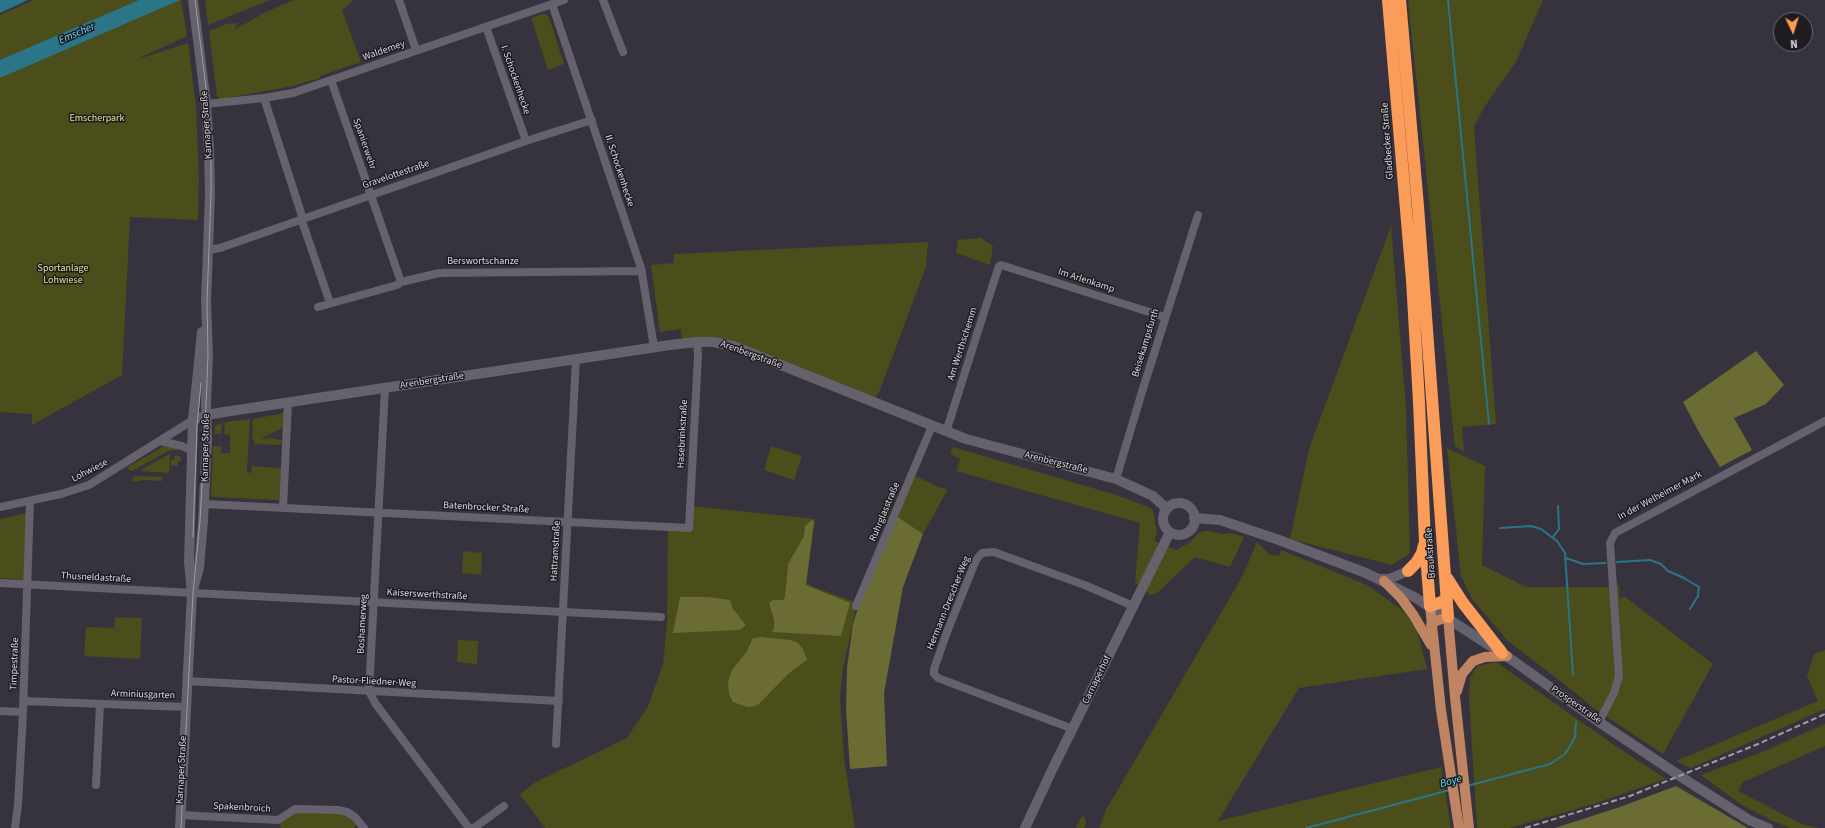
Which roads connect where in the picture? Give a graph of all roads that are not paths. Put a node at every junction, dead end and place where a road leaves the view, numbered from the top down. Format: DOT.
graph roads {
  1 [pos="193,0"];
  2 [pos="399,0"];
  3 [pos="603,0"];
  4 [pos="1388,0"];
  5 [pos="1400,0"];
  6 [pos="557,2"];
  7 [pos="486,27"];
  8 [pos="416,50"];
  9 [pos="623,52"];
  10 [pos="331,80"];
  11 [pos="264,98"];
  12 [pos="206,104"];
  13 [pos="592,120"];
  14 [pos="526,141"];
  15 [pos="371,195"];
  16 [pos="1198,215"];
  17 [pos="302,218"];
  18 [pos="208,250"];
  19 [pos="1001,264"];
  20 [pos="642,272"];
  21 [pos="1412,280"];
  22 [pos="401,282"];
  23 [pos="206,302"];
  24 [pos="330,304"];
  25 [pos="318,307"];
  26 [pos="1165,317"];
  27 [pos="697,342"];
  28 [pos="654,347"];
  29 [pos="576,359"];
  30 [pos="385,388"];
  31 [pos="288,403"];
  32 [pos="207,415"];
  33 [pos="193,420"];
  34 [pos="1825,421"];
  35 [pos="932,426"];
  36 [pos="946,432"];
  37 [pos="160,441"];
  38 [pos="192,451"];
  39 [pos="1116,479"];
  40 [pos="30,501"];
  41 [pos="204,504"];
  42 [pos="0,507"];
  43 [pos="283,508"];
  44 [pos="1167,509"];
  45 [pos="378,513"];
  46 [pos="1194,518"];
  47 [pos="567,523"];
  48 [pos="689,528"];
  49 [pos="1170,532"];
  50 [pos="1425,542"];
  51 [pos="1408,571"];
  52 [pos="1445,575"];
  53 [pos="1381,580"];
  54 [pos="0,583"];
  55 [pos="28,584"];
  56 [pos="192,593"];
  57 [pos="1447,597"];
  58 [pos="374,602"];
  59 [pos="856,606"];
  60 [pos="1133,606"];
  61 [pos="1430,606"];
  62 [pos="563,612"];
  63 [pos="661,617"];
  64 [pos="1448,617"];
  65 [pos="1431,625"];
  66 [pos="1433,648"];
  67 [pos="1504,655"];
  68 [pos="187,681"];
  69 [pos="369,692"];
  70 [pos="1455,697"];
  71 [pos="24,701"];
  72 [pos="559,701"];
  73 [pos="100,704"];
  74 [pos="186,707"];
  75 [pos="0,711"];
  76 [pos="23,712"];
  77 [pos="1599,722"];
  78 [pos="1073,729"];
  79 [pos="556,744"];
  80 [pos="96,785"];
  81 [pos="504,806"];
  82 [pos="180,815"];
  83 [pos="280,824"];
  84 [pos="15,828"];
  85 [pos="180,828"];
  86 [pos="364,828"];
  87 [pos="469,828"];
  88 [pos="474,828"];
  89 [pos="1025,828"];
  90 [pos="1459,828"];
  91 [pos="1469,828"];
  92 [pos="1768,828"];
  1 -- 12 [label="main road, Karnaper Straße"];
  2 -- 8 [label="street"];
  3 -- 9 [label="street"];
  4 -- 21 [label="highway, Gladbecker Straße"];
  5 -- 52 [label="highway, Braukstraße"];
  6 -- 7 [label="street, Waldemey"];
  6 -- 13 [label="street, II. Schockenhecke"];
  7 -- 8 [label="street, Waldemey"];
  7 -- 14 [label="street, I. Schockenhecke"];
  8 -- 10 [label="street, Waldemey"];
  10 -- 11 [label="street, Waldemey"];
  10 -- 15 [label="street, Spanierwehr"];
  11 -- 12 [label="street, Waldemey"];
  11 -- 17 [label="street"];
  12 -- 18 [label="main road, Karnaper Straße"];
  13 -- 14 [label="street, Gravelottestraße"];
  13 -- 20 [label="street, II. Schockenhecke"];
  14 -- 15 [label="street, Gravelottestraße"];
  15 -- 17 [label="street, Gravelottestraße"];
  15 -- 22 [label="street, Spanierwehr"];
  16 -- 26 [label="street, Beisekampsfurth"];
  17 -- 18 [label="street, Gravelottestraße"];
  17 -- 24 [label="street"];
  18 -- 23 [label="main road, Karnaper Straße"];
  19 -- 26 [label="street, Im Arlenkamp"];
  19 -- 36 [label="street, Am Werthschemm"];
  20 -- 22 [label="street, Berswortschanze"];
  20 -- 28 [label="street, II. Schockenhecke"];
  21 -- 50 [label="highway, Braukstraße"];
  22 -- 24 [label="street, Berswortschanze"];
  23 -- 32 [label="main road, Karnaper Straße"];
  23 -- 33 [label="main road, Karnaper Straße"];
  24 -- 25 [label="street, Berswortschanze"];
  26 -- 39 [label="street, Beisekampsfurth"];
  27 -- 28 [label="main road, Arenbergstraße"];
  27 -- 35 [label="main road, Arenbergstraße"];
  27 -- 48 [label="street, Hasebrinkstraße"];
  28 -- 29 [label="main road, Arenbergstraße"];
  29 -- 30 [label="main road, Arenbergstraße"];
  29 -- 47 [label="street, Hattramstraße"];
  30 -- 31 [label="main road, Arenbergstraße"];
  30 -- 45 [label="street, Boshamerweg"];
  31 -- 32 [label="main road, Arenbergstraße"];
  31 -- 43 [label="street"];
  32 -- 33 [label="main road, Arenbergstraße"];
  32 -- 41 [label="main road, Karnaper Straße"];
  33 -- 37 [label="street, Lohwiese"];
  33 -- 38 [label="main road, Karnaper Straße"];
  34 -- 77 [label="street, In der Welheimer Mark"];
  35 -- 36 [label="main road, Arenbergstraße"];
  35 -- 59 [label="street, Ruhrglasstraße"];
  36 -- 39 [label="main road, Arenbergstraße"];
  37 -- 38 [label="street"];
  37 -- 40 [label="street, Lohwiese"];
  38 -- 56 [label="main road, Karnaper Straße"];
  39 -- 44 [label="main road, Arenbergstraße"];
  40 -- 42 [label="street, Lohwiese"];
  40 -- 55 [label="street, Timpestraße"];
  41 -- 43 [label="street, Batenbrocker Straße"];
  41 -- 56 [label="main road, Karnaper Straße"];
  43 -- 45 [label="street, Batenbrocker Straße"];
  44 -- 46 [label="main road"];
  44 -- 49 [label="main road"];
  45 -- 47 [label="street, Batenbrocker Straße"];
  45 -- 58 [label="street, Boshamerweg"];
  46 -- 49 [label="main road"];
  46 -- 53 [label="main road"];
  47 -- 48 [label="street, Batenbrocker Straße"];
  47 -- 62 [label="street, Hattramstraße"];
  49 -- 60 [label="main road, Carnaperhof"];
  50 -- 51 [label="highway"];
  50 -- 61 [label="highway, Braukstraße"];
  51 -- 53 [label="main road"];
  52 -- 57 [label="highway, Braukstraße"];
  52 -- 67 [label="highway"];
  53 -- 61 [label="main road, Prosperstraße"];
  53 -- 66 [label="main road"];
  54 -- 55 [label="street, Thusneldastraße"];
  55 -- 56 [label="street, Thusneldastraße"];
  55 -- 71 [label="street, Timpestraße"];
  56 -- 58 [label="street, Kaiserswerthstraße"];
  56 -- 68 [label="main road, Karnaper Straße"];
  57 -- 61 [label="highway"];
  57 -- 64 [label="highway, Braukstraße"];
  58 -- 62 [label="street, Kaiserswerthstraße"];
  58 -- 69 [label="street, Boshamerweg"];
  60 -- 78 [label="main road, Carnaperhof"];
  60 -- 78 [label="street, Hermann-Drescher-Weg"];
  61 -- 64 [label="main road, Prosperstraße"];
  61 -- 65 [label="main road, Braukstraße"];
  62 -- 63 [label="street, Kaiserswerthstraße"];
  62 -- 72 [label="street, Hattramstraße"];
  64 -- 65 [label="main road"];
  64 -- 67 [label="main road, Prosperstraße"];
  64 -- 70 [label="main road, Braukstraße"];
  65 -- 66 [label="main road, Braukstraße"];
  66 -- 90 [label="main road, Braukstraße"];
  67 -- 70 [label="main road"];
  67 -- 77 [label="main road, Prosperstraße"];
  68 -- 69 [label="street, Pastor-Fliedner-Weg"];
  68 -- 74 [label="main road, Karnaper Straße"];
  69 -- 72 [label="street, Pastor-Fliedner-Weg"];
  69 -- 87 [label="street"];
  70 -- 91 [label="main road, Braukstraße"];
  71 -- 73 [label="street, Arminiusgarten"];
  71 -- 76 [label="street, Timpestraße"];
  72 -- 79 [label="street, Hattramstraße"];
  73 -- 74 [label="street, Arminiusgarten"];
  73 -- 80 [label="street, Arminiusgarten"];
  74 -- 82 [label="main road, Karnaper Straße"];
  75 -- 76 [label="street"];
  76 -- 84 [label="street, Timpestraße"];
  77 -- 92 [label="main road, Prosperstraße"];
  78 -- 89 [label="main road, Carnaperhof"];
  81 -- 88 [label="street"];
  82 -- 83 [label="street, Spakenbroich"];
  82 -- 85 [label="main road, Karnaper Straße"];
  83 -- 86 [label="street, Spakenbroich"];
}
